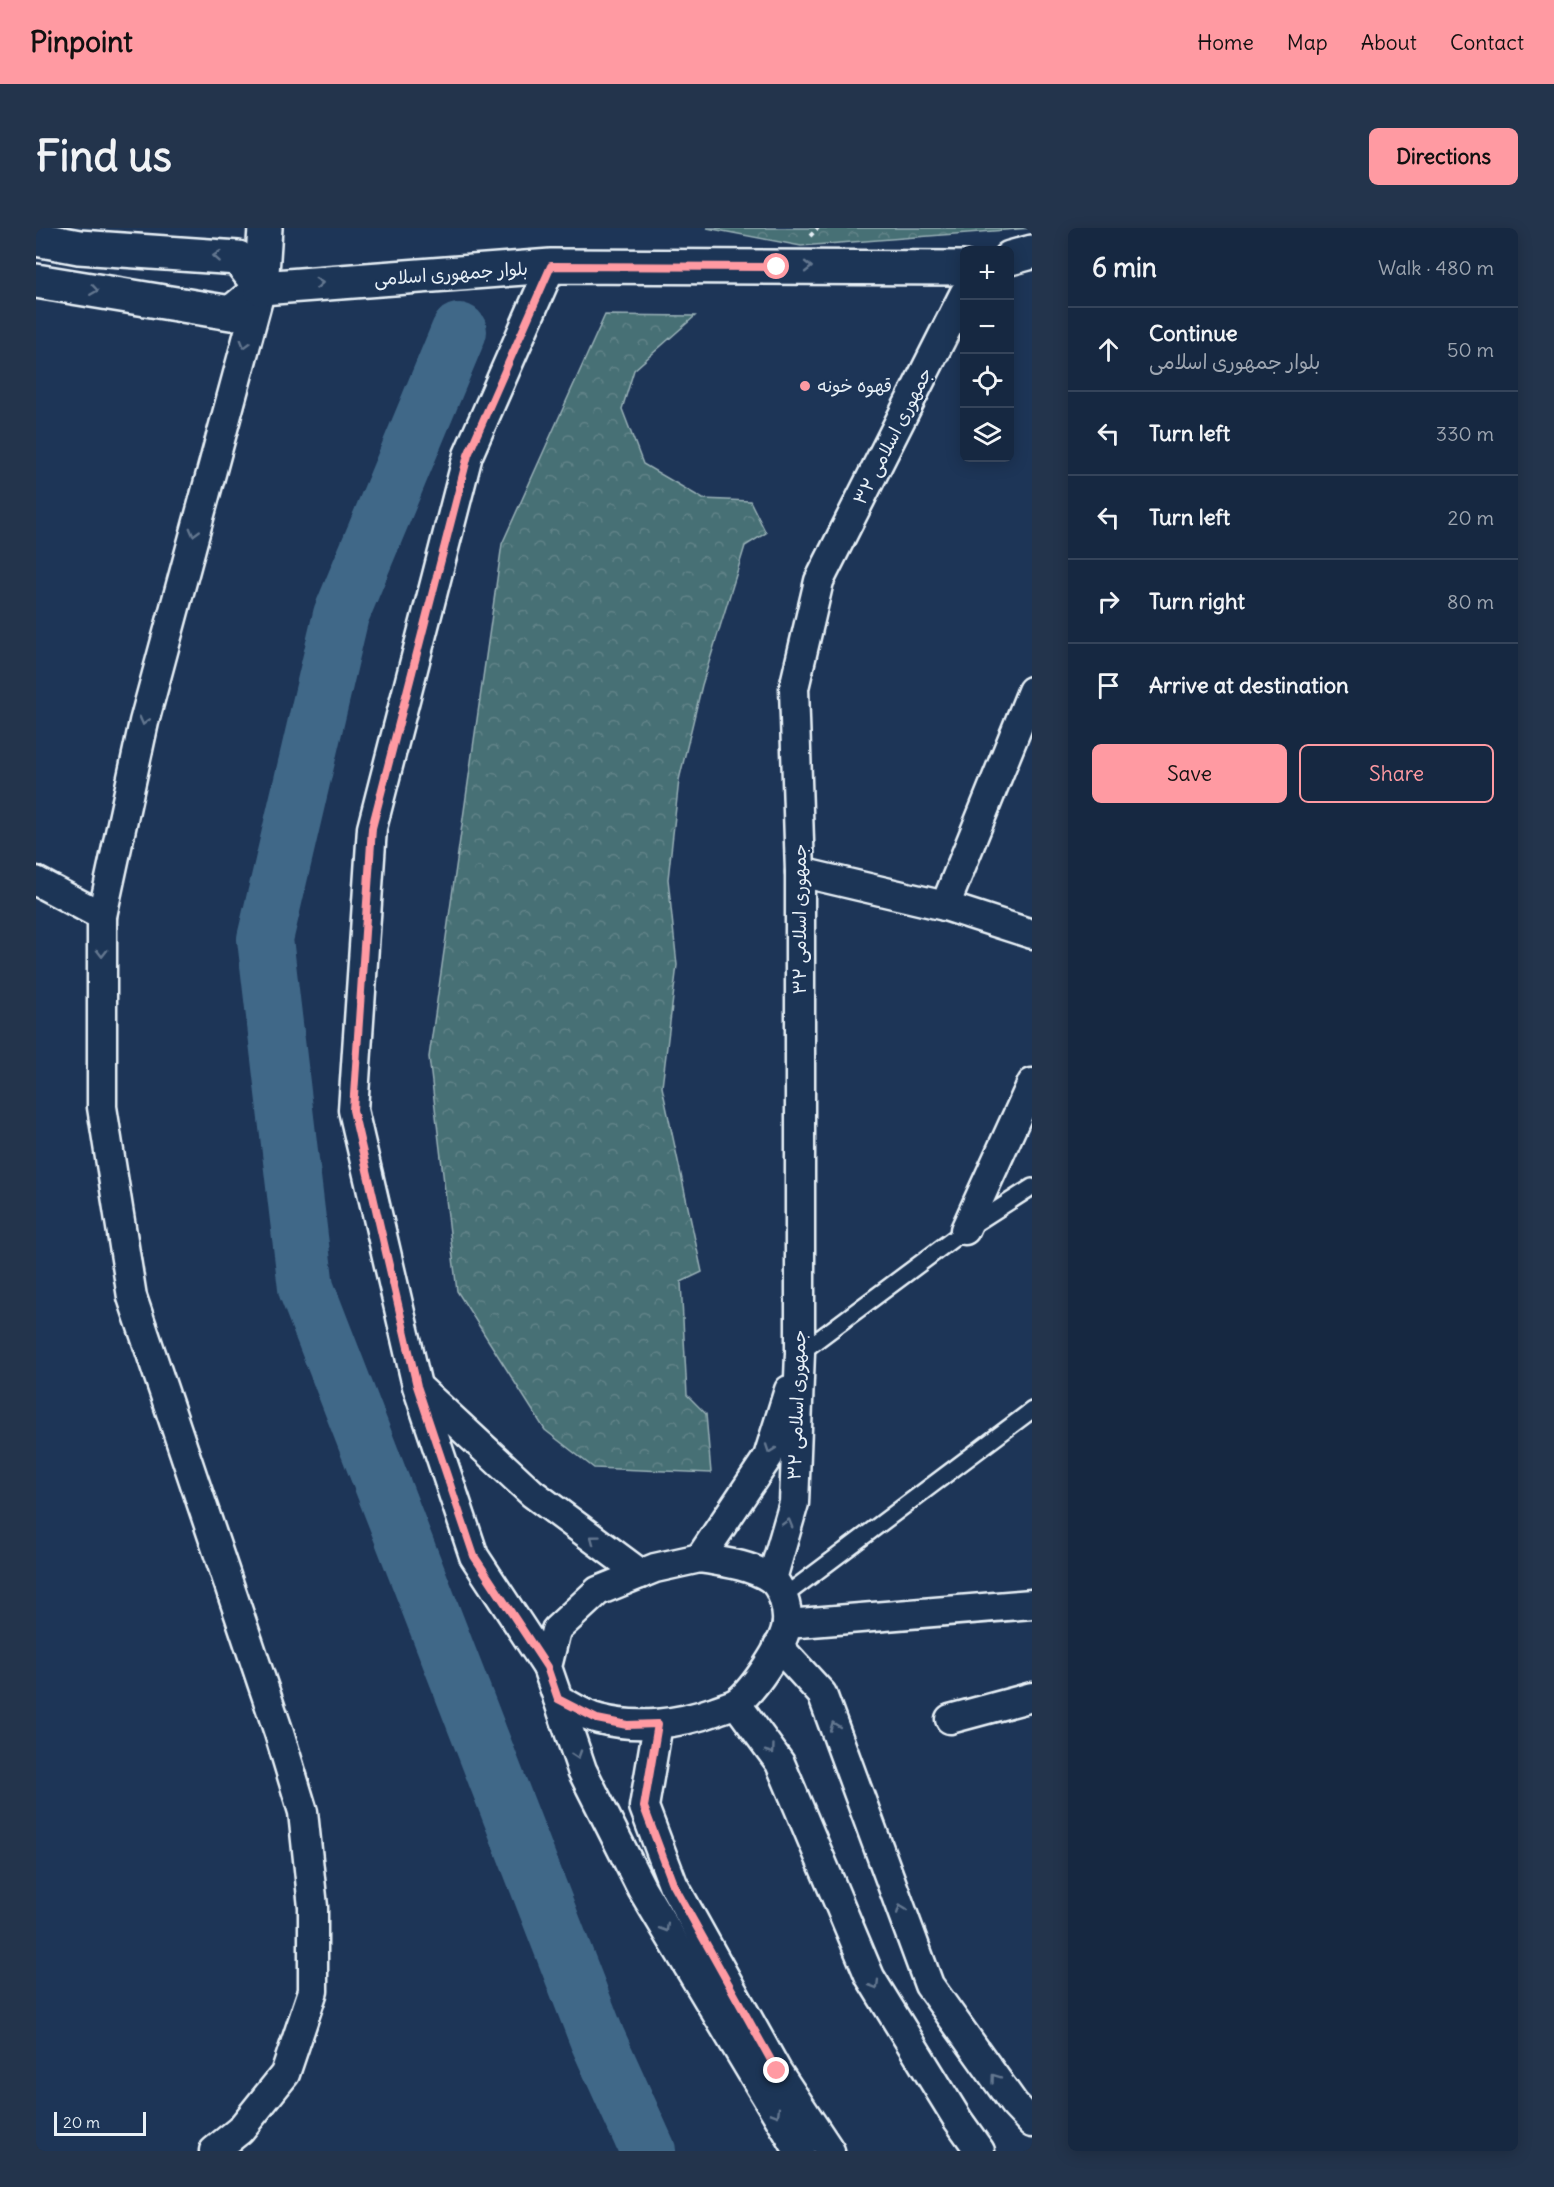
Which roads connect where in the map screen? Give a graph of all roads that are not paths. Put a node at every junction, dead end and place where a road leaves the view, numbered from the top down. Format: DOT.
graph roads {
  1 [pos="265,228"];
  2 [pos="36,239"];
  3 [pos="1032,252"];
  4 [pos="1014,257"];
  5 [pos="551,266"];
  6 [pos="960,268"];
  7 [pos="36,281"];
  8 [pos="261,288"];
  9 [pos="961,300"];
  10 [pos="1032,691"];
  11 [pos="800,872"];
  12 [pos="36,881"];
  13 [pos="945,906"];
  14 [pos="102,916"];
  15 [pos="1032,934"];
  16 [pos="1032,1083"];
  17 [pos="1032,1187"];
  18 [pos="965,1230"];
  19 [pos="800,1353"];
  20 [pos="417,1386"];
  21 [pos="1032,1410"];
  22 [pos="700,1558"];
  23 [pos="640,1574"];
  24 [pos="1032,1604"];
  25 [pos="780,1612"];
  26 [pos="547,1667"];
  27 [pos="1032,1697"];
  28 [pos="558,1699"];
  29 [pos="736,1703"];
  30 [pos="950,1719"];
  31 [pos="658,1724"];
  32 [pos="1032,2123"];
  33 [pos="214,2151"];
  34 [pos="799,2151"];
  35 [pos="830,2151"];
  36 [pos="980,2151"];
  1 -- 8 [label="main road"];
  8 -- 2 [label="main road, one-way"];
  3 -- 4 [label="main road"];
  5 -- 6 [label="main road, بلوار جمهوری اسلامی, one-way"];
  8 -- 5 [label="main road, بلوار جمهوری اسلامی, one-way"];
  5 -- 20 [label="street"];
  7 -- 8 [label="main road, one-way"];
  8 -- 14 [label="street, one-way"];
  9 -- 11 [label="street, جمهوری اسلامی ۳۲"];
  10 -- 13 [label="street"];
  11 -- 13 [label="street"];
  11 -- 19 [label="street, جمهوری اسلامی ۳۲"];
  12 -- 14 [label="street"];
  13 -- 15 [label="street"];
  14 -- 33 [label="street, one-way"];
  16 -- 18 [label="street"];
  17 -- 18 [label="lane"];
  18 -- 19 [label="lane"];
  19 -- 22 [label="street, one-way"];
  25 -- 19 [label="street, جمهوری اسلامی ۳۲, one-way"];
  23 -- 20 [label="street, one-way"];
  20 -- 26 [label="street"];
  21 -- 25 [label="lane"];
  22 -- 23 [label="street"];
  22 -- 25 [label="street"];
  23 -- 26 [label="street"];
  24 -- 25 [label="street"];
  25 -- 29 [label="street"];
  32 -- 25 [label="street, one-way"];
  26 -- 28 [label="street"];
  27 -- 30 [label="street"];
  28 -- 31 [label="street"];
  28 -- 34 [label="street, one-way"];
  29 -- 31 [label="street"];
  29 -- 36 [label="street, one-way"];
  31 -- 35 [label="street"];
}
